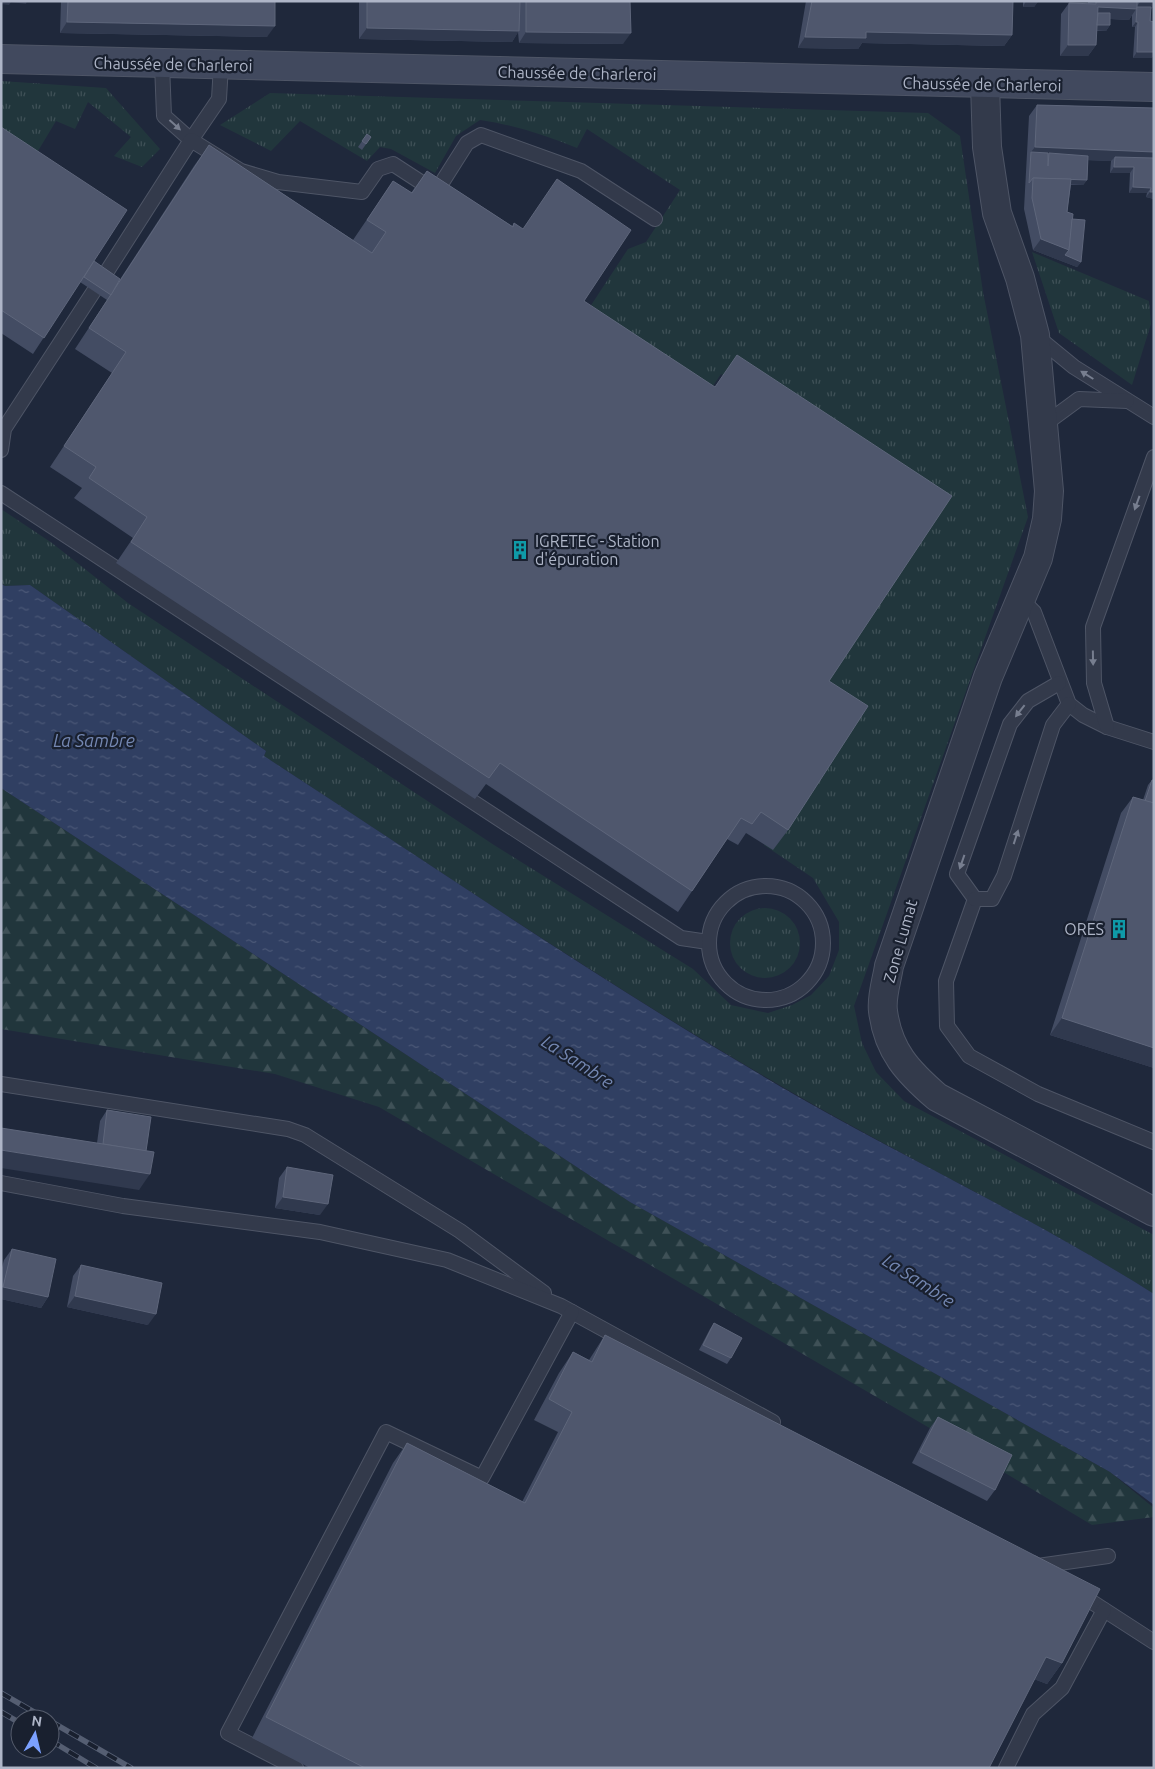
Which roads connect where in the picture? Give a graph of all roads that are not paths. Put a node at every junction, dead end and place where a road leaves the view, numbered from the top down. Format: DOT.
graph roads {
  1 [pos="1,59"];
  2 [pos="162,64"];
  3 [pos="221,65"];
  4 [pos="985,84"];
  5 [pos="1154,87"];
  6 [pos="191,140"];
  7 [pos="655,219"];
  8 [pos="104,276"];
  9 [pos="94,291"];
  10 [pos="1035,335"];
  11 [pos="1128,401"];
  12 [pos="1154,417"];
  13 [pos="6,418"];
  14 [pos="1045,424"];
  15 [pos="1,450"];
  16 [pos="1154,457"];
  17 [pos="1,493"];
  18 [pos="1022,600"];
  19 [pos="1059,683"];
  20 [pos="1069,704"];
  21 [pos="1107,727"];
  22 [pos="1154,742"];
  23 [pos="975,899"];
  24 [pos="708,942"];
  25 [pos="1,1084"];
  26 [pos="1154,1142"];
  27 [pos="1,1183"];
  28 [pos="1154,1212"];
  29 [pos="566,1309"];
  30 [pos="787,1430"];
  31 [pos="1020,1556"];
  32 [pos="1108,1556"];
  33 [pos="1038,1566"];
  34 [pos="1104,1610"];
  35 [pos="1154,1642"];
  36 [pos="296,1768"];
  37 [pos="1006,1768"];
  1 -- 2 [label="main road, Chaussée de Charleroi"];
  2 -- 3 [label="main road, Chaussée de Charleroi"];
  2 -- 6 [label="lane, one-way"];
  3 -- 4 [label="main road, Chaussée de Charleroi"];
  3 -- 6 [label="lane"];
  4 -- 5 [label="main road, Chaussée de Charleroi"];
  4 -- 10 [label="street, Zone Lumat"];
  6 -- 7 [label="lane"];
  6 -- 8 [label="lane"];
  9 -- 13 [label="lane"];
  11 -- 10 [label="lane, one-way"];
  10 -- 14 [label="street, Zone Lumat"];
  11 -- 12 [label="lane"];
  11 -- 14 [label="lane"];
  13 -- 15 [label="lane"];
  14 -- 18 [label="street, Zone Lumat"];
  16 -- 21 [label="lane, one-way"];
  17 -- 24 [label="lane"];
  18 -- 19 [label="lane"];
  18 -- 28 [label="street, Zone Lumat"];
  19 -- 20 [label="lane"];
  19 -- 23 [label="lane, one-way"];
  20 -- 21 [label="lane"];
  23 -- 20 [label="lane, one-way"];
  21 -- 22 [label="lane"];
  23 -- 26 [label="lane"];
  24 -- 24 [label="lane"];
  25 -- 29 [label="lane"];
  27 -- 29 [label="lane"];
  29 -- 30 [label="lane"];
  29 -- 36 [label="lane"];
  31 -- 33 [label="lane"];
  32 -- 33 [label="lane"];
  33 -- 34 [label="lane"];
  34 -- 35 [label="lane"];
  34 -- 37 [label="lane"];
}
